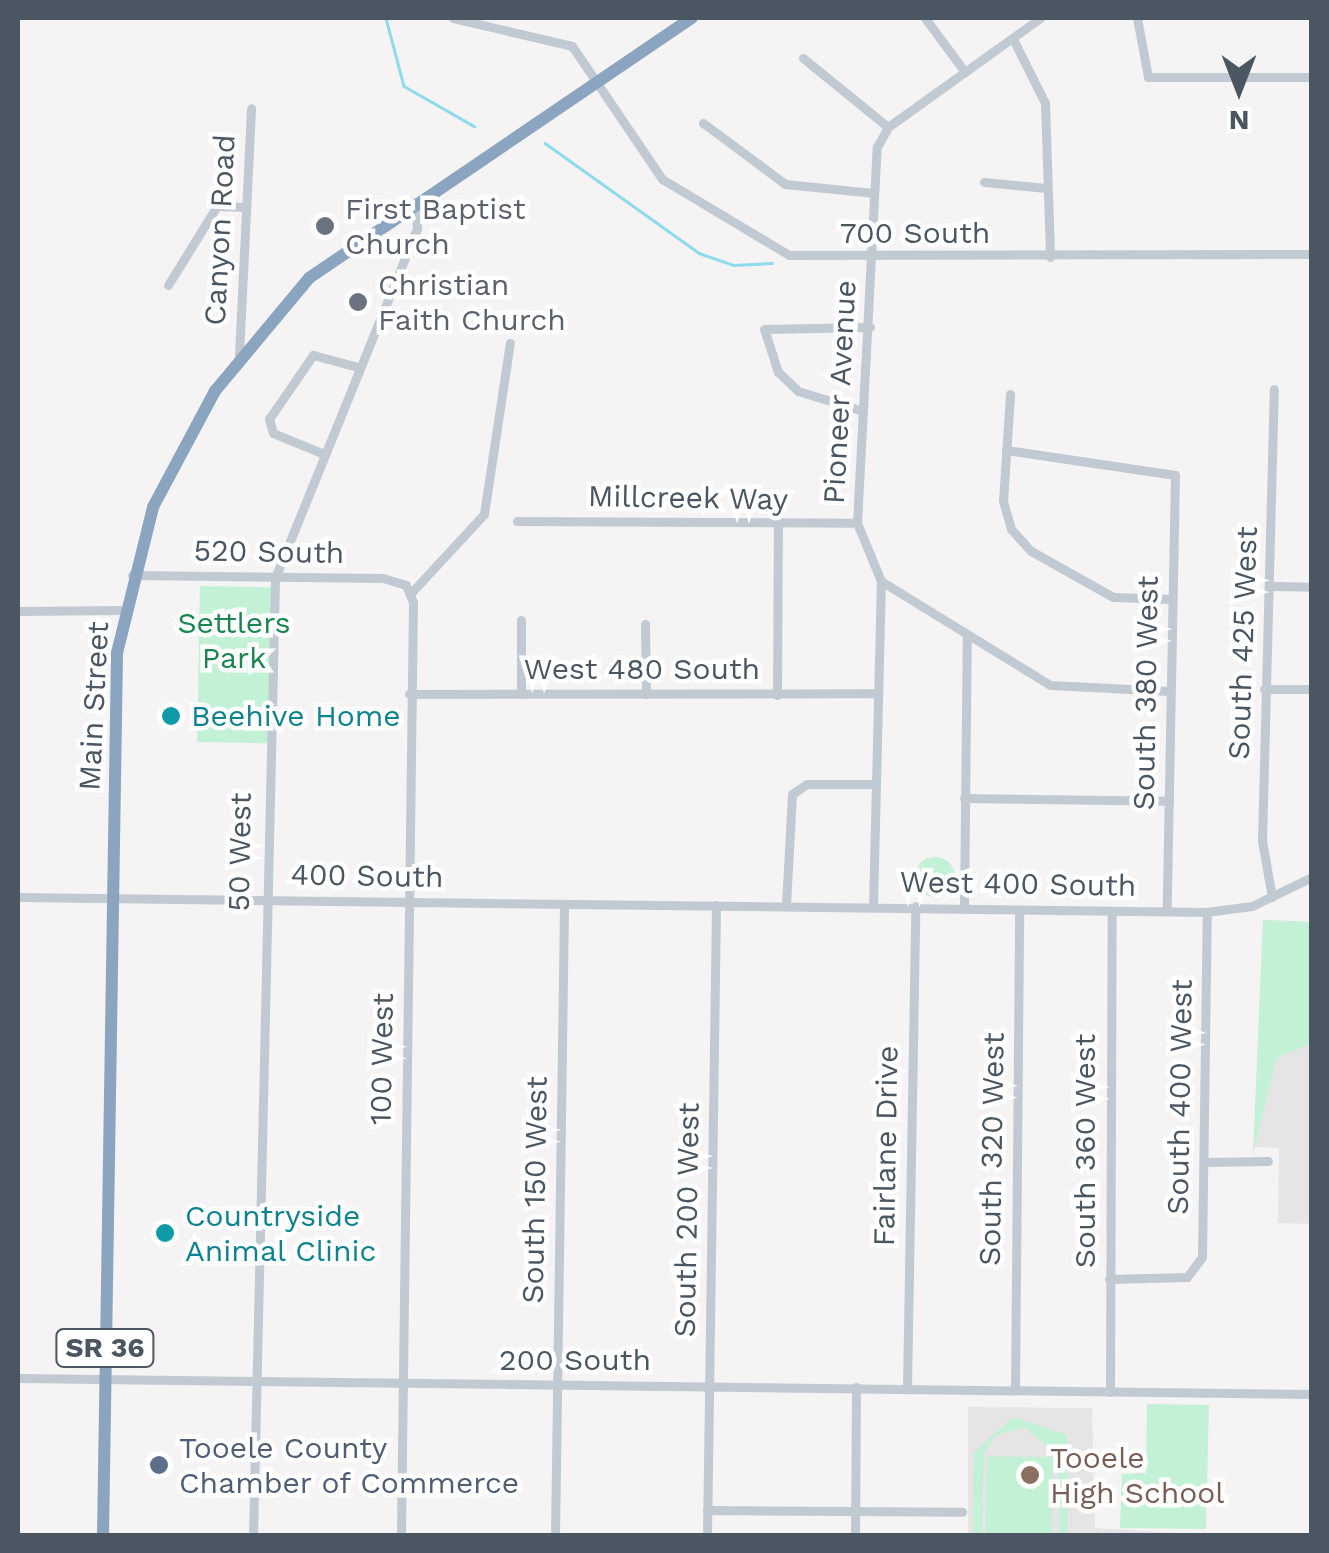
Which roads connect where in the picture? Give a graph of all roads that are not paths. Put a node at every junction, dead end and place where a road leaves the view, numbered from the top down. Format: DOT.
graph roads {
  1 [pos="452,18"];
  2 [pos="692,18"];
  3 [pos="925,18"];
  4 [pos="1040,18"];
  5 [pos="1137,18"];
  6 [pos="1014,41"];
  7 [pos="803,58"];
  8 [pos="965,72"];
  9 [pos="598,76"];
  10 [pos="1312,77"];
  11 [pos="251,108"];
  12 [pos="703,123"];
  13 [pos="888,127"];
  14 [pos="984,182"];
  15 [pos="1046,188"];
  16 [pos="872,193"];
  17 [pos="414,199"];
  18 [pos="246,207"];
  19 [pos="1312,254"];
  20 [pos="1050,257"];
  21 [pos="873,258"];
  22 [pos="168,285"];
  23 [pos="870,327"];
  24 [pos="510,343"];
  25 [pos="240,356"];
  26 [pos="358,368"];
  27 [pos="1274,390"];
  28 [pos="1010,394"];
  29 [pos="863,411"];
  30 [pos="1006,450"];
  31 [pos="324,454"];
  32 [pos="517,521"];
  33 [pos="857,524"];
  34 [pos="778,525"];
  35 [pos="131,576"];
  36 [pos="274,578"];
  37 [pos="881,580"];
  38 [pos="1273,586"];
  39 [pos="1312,587"];
  40 [pos="408,590"];
  41 [pos="1172,599"];
  42 [pos="18,610"];
  43 [pos="124,610"];
  44 [pos="521,620"];
  45 [pos="645,624"];
  46 [pos="967,636"];
  47 [pos="1312,689"];
  48 [pos="1264,690"];
  49 [pos="1170,691"];
  50 [pos="874,693"];
  51 [pos="409,694"];
  52 [pos="521,694"];
  53 [pos="646,694"];
  54 [pos="777,694"];
  55 [pos="874,784"];
  56 [pos="964,798"];
  57 [pos="1169,801"];
  58 [pos="1312,877"];
  59 [pos="18,897"];
  60 [pos="1272,897"];
  61 [pos="112,898"];
  62 [pos="264,900"];
  63 [pos="408,902"];
  64 [pos="564,904"];
  65 [pos="786,905"];
  66 [pos="716,906"];
  67 [pos="873,906"];
  68 [pos="915,906"];
  69 [pos="964,907"];
  70 [pos="1020,910"];
  71 [pos="1112,911"];
  72 [pos="1167,911"];
  73 [pos="1207,912"];
  74 [pos="1205,1162"];
  75 [pos="1268,1162"];
  76 [pos="1109,1279"];
  77 [pos="18,1378"];
  78 [pos="105,1380"];
  79 [pos="256,1382"];
  80 [pos="556,1384"];
  81 [pos="404,1385"];
  82 [pos="709,1386"];
  83 [pos="856,1387"];
  84 [pos="907,1387"];
  85 [pos="1015,1390"];
  86 [pos="1110,1392"];
  87 [pos="1312,1394"];
  88 [pos="707,1510"];
  89 [pos="855,1510"];
  90 [pos="962,1512"];
  91 [pos="103,1536"];
  92 [pos="253,1536"];
  93 [pos="400,1536"];
  94 [pos="555,1536"];
  95 [pos="707,1536"];
  96 [pos="855,1536"];
  1 -- 9 [label="street, 700 South"];
  2 -- 9 [label="highway, Main Street / SR 36"];
  3 -- 8 [label="street"];
  4 -- 6 [label="street"];
  5 -- 10 [label="street"];
  6 -- 8 [label="street"];
  6 -- 15 [label="street"];
  7 -- 13 [label="street"];
  8 -- 13 [label="street"];
  9 -- 17 [label="highway, Main Street / SR 36"];
  9 -- 21 [label="street, 700 South"];
  11 -- 18 [label="street, Canyon Road"];
  12 -- 16 [label="street"];
  13 -- 16 [label="street, Pioneer Avenue"];
  14 -- 15 [label="street"];
  15 -- 20 [label="street"];
  16 -- 21 [label="street, Pioneer Avenue"];
  17 -- 25 [label="highway, Main Street / SR 36"];
  17 -- 26 [label="street, 50 West"];
  18 -- 22 [label="street"];
  18 -- 25 [label="street, Canyon Road"];
  19 -- 20 [label="street, 700 South"];
  20 -- 21 [label="street, 700 South"];
  21 -- 23 [label="street, Pioneer Avenue"];
  23 -- 29 [label="street, Pioneer Avenue"];
  23 -- 29 [label="street"];
  24 -- 40 [label="street"];
  25 -- 35 [label="highway, Main Street / SR 36"];
  26 -- 31 [label="street, 50 West"];
  26 -- 31 [label="street"];
  27 -- 38 [label="street, South 425 West"];
  28 -- 30 [label="street"];
  29 -- 33 [label="street, Pioneer Avenue"];
  30 -- 41 [label="street"];
  30 -- 41 [label="street, South 380 West"];
  31 -- 36 [label="street, 50 West"];
  32 -- 34 [label="street, Millcreek Way"];
  33 -- 34 [label="street, Millcreek Way"];
  33 -- 37 [label="street, Pioneer Avenue"];
  34 -- 54 [label="street"];
  35 -- 36 [label="street, 520 South"];
  35 -- 43 [label="highway, Main Street / SR 36"];
  36 -- 40 [label="street, 520 South"];
  36 -- 62 [label="street, 50 West"];
  37 -- 46 [label="street"];
  37 -- 50 [label="street, Pioneer Avenue"];
  38 -- 39 [label="street"];
  38 -- 48 [label="street, South 425 West"];
  40 -- 51 [label="street, 100 West"];
  41 -- 49 [label="street, South 380 West"];
  42 -- 43 [label="street"];
  43 -- 61 [label="highway, Main Street / SR 36"];
  44 -- 52 [label="street"];
  45 -- 53 [label="street"];
  46 -- 49 [label="street"];
  46 -- 56 [label="street"];
  47 -- 48 [label="street"];
  48 -- 60 [label="street, South 425 West"];
  49 -- 57 [label="street, South 380 West"];
  50 -- 54 [label="street, West 480 South"];
  50 -- 55 [label="street, Pioneer Avenue"];
  51 -- 52 [label="street, West 480 South"];
  51 -- 63 [label="street, 100 West"];
  52 -- 53 [label="street, West 480 South"];
  53 -- 54 [label="street, West 480 South"];
  55 -- 65 [label="street"];
  55 -- 67 [label="street, Pioneer Avenue"];
  56 -- 57 [label="street"];
  56 -- 69 [label="street"];
  57 -- 72 [label="street, South 380 West"];
  58 -- 60 [label="street, West 400 South"];
  59 -- 61 [label="street, 400 South"];
  60 -- 73 [label="street, West 400 South"];
  61 -- 62 [label="street, 400 South"];
  61 -- 78 [label="highway, Main Street / SR 36"];
  62 -- 63 [label="street, 400 South"];
  62 -- 79 [label="street, 50 West"];
  63 -- 64 [label="street, 400 South"];
  63 -- 81 [label="street, 100 West"];
  64 -- 66 [label="street, 400 South"];
  64 -- 80 [label="street, South 150 West"];
  65 -- 66 [label="street, West 400 South"];
  65 -- 67 [label="street, West 400 South"];
  66 -- 82 [label="street, South 200 West"];
  67 -- 68 [label="street, West 400 South"];
  68 -- 69 [label="street, West 400 South"];
  68 -- 84 [label="street, Fairlane Drive"];
  69 -- 70 [label="street, West 400 South"];
  70 -- 71 [label="street, West 400 South"];
  70 -- 85 [label="street, South 320 West"];
  71 -- 72 [label="street, West 400 South"];
  71 -- 76 [label="street, South 360 West"];
  72 -- 73 [label="street, West 400 South"];
  73 -- 74 [label="street, South 400 West"];
  74 -- 75 [label="street"];
  74 -- 76 [label="street, South 400 West"];
  76 -- 86 [label="street, South 360 West"];
  77 -- 78 [label="street, 200 South"];
  78 -- 79 [label="street, 200 South"];
  78 -- 91 [label="highway, Main Street / SR 36"];
  79 -- 81 [label="street, 200 South"];
  79 -- 92 [label="street, 50 West"];
  80 -- 81 [label="street, 200 South"];
  80 -- 82 [label="street, 200 South"];
  80 -- 94 [label="street, South 150 West"];
  81 -- 93 [label="street, 100 West"];
  82 -- 83 [label="street, 200 South"];
  82 -- 88 [label="street, South 200 West"];
  83 -- 84 [label="street, 200 South"];
  83 -- 89 [label="street"];
  84 -- 85 [label="street, 200 South"];
  85 -- 86 [label="street, 200 South"];
  86 -- 87 [label="street, 200 South"];
  88 -- 89 [label="street"];
  88 -- 95 [label="street, South 200 West"];
  89 -- 90 [label="street"];
  89 -- 96 [label="street"];
}
